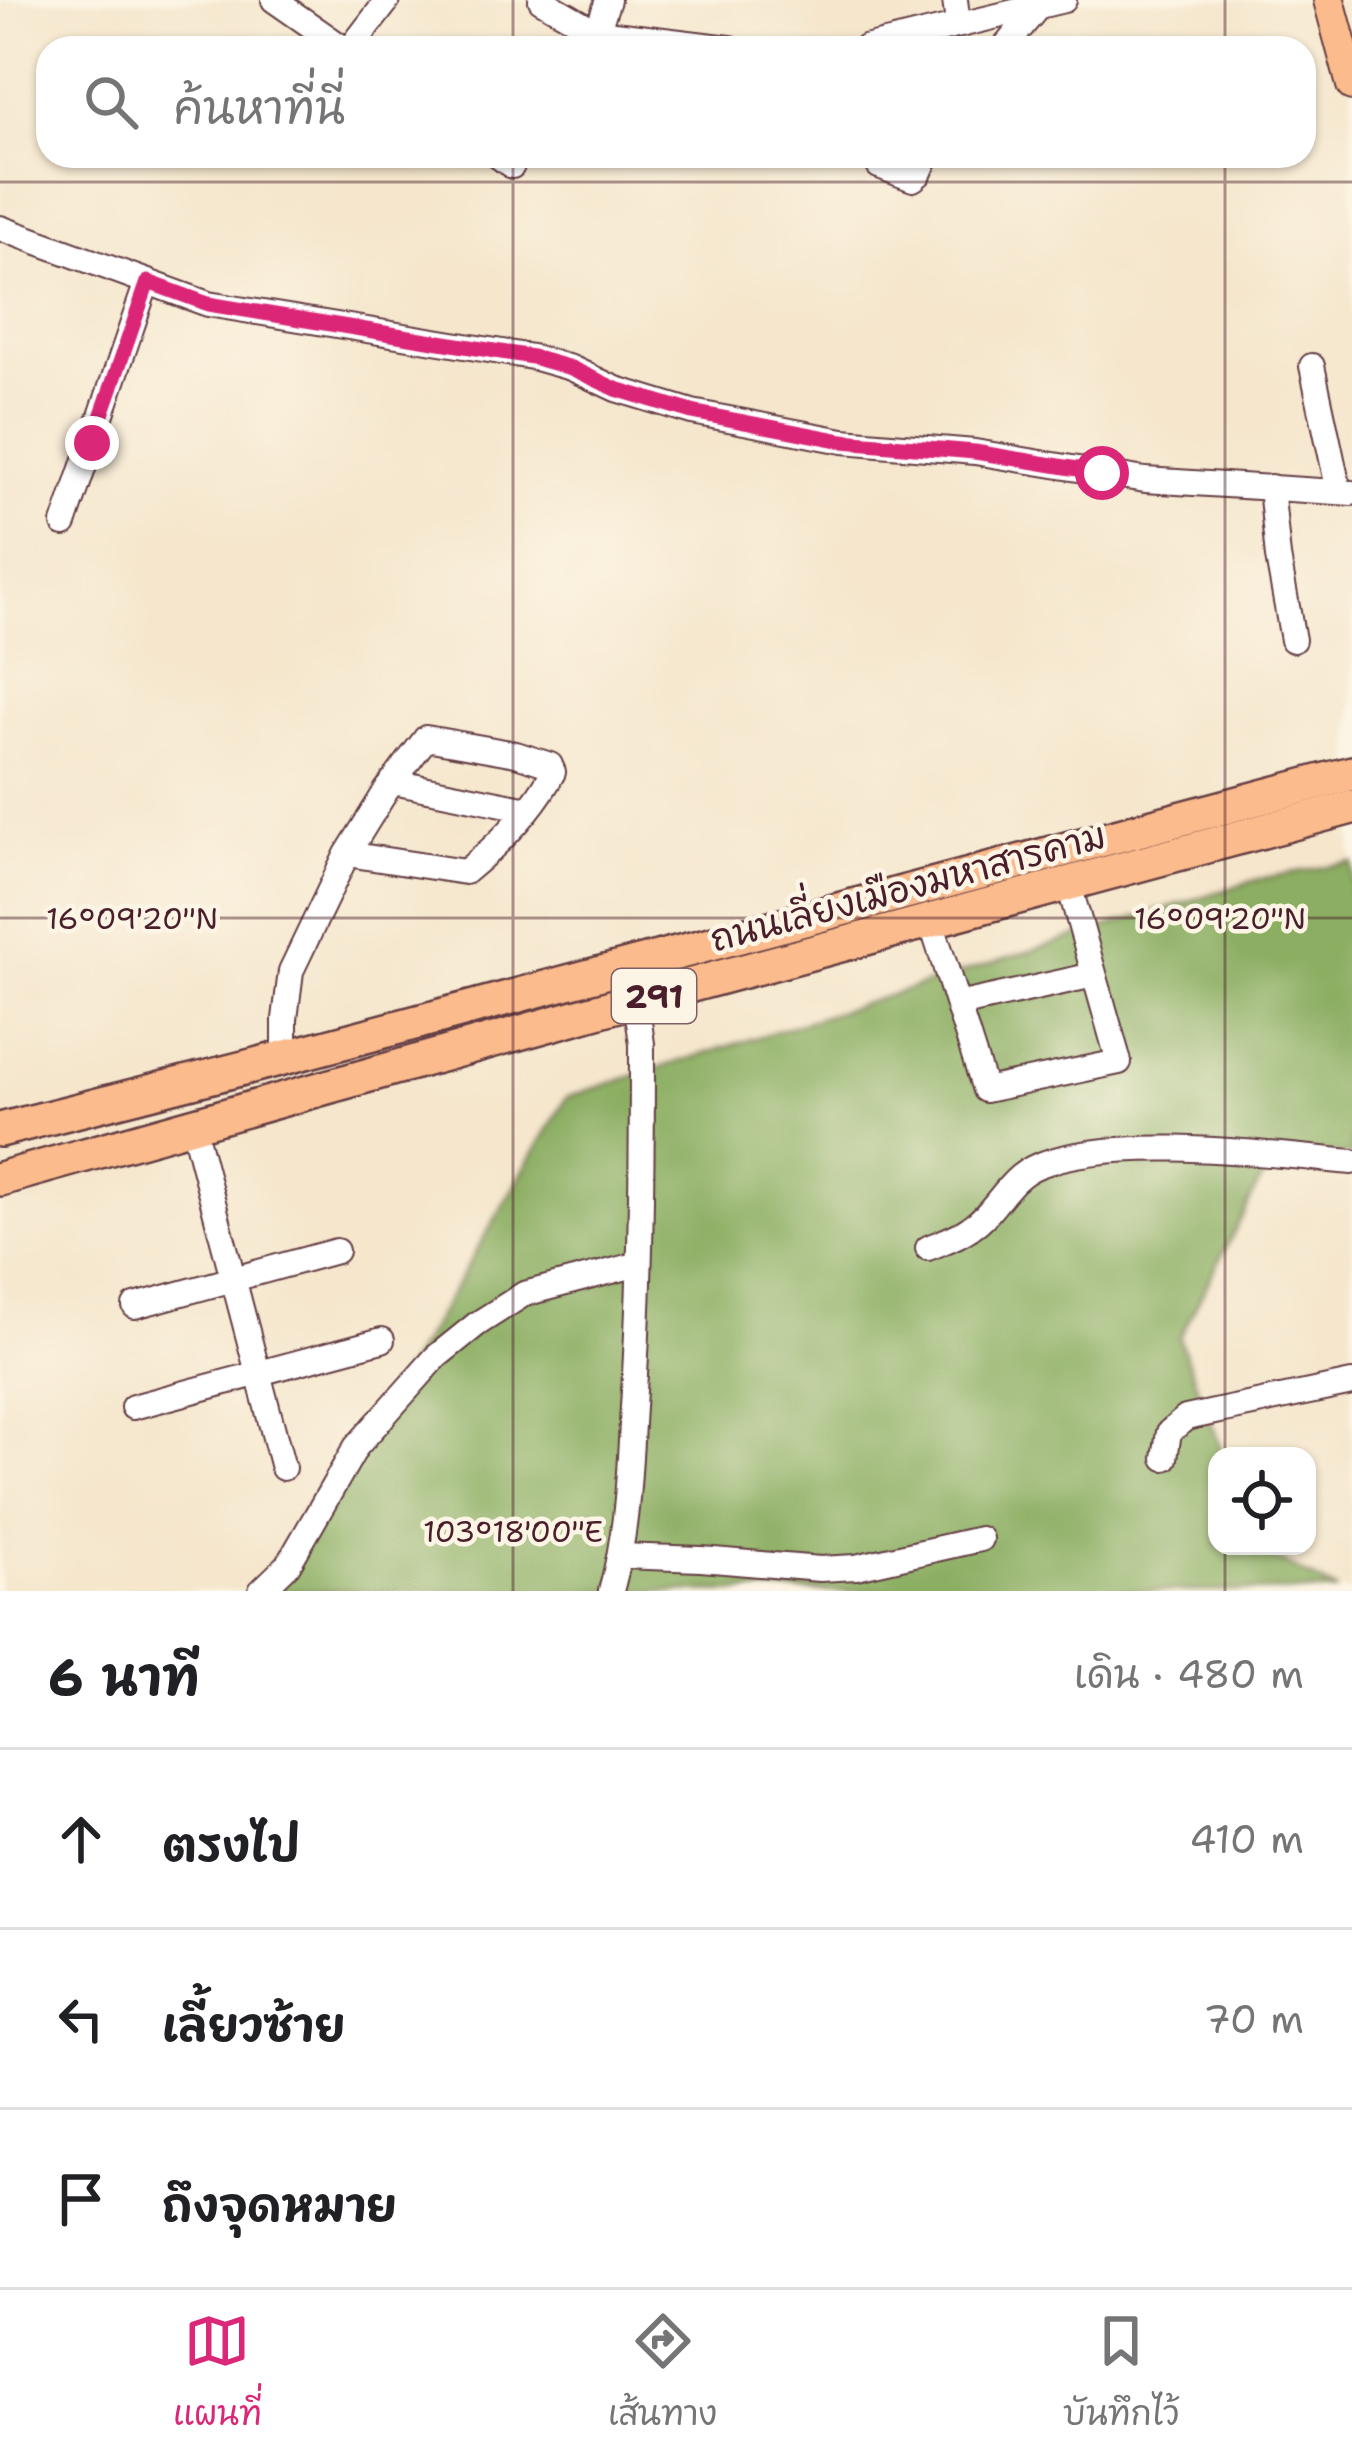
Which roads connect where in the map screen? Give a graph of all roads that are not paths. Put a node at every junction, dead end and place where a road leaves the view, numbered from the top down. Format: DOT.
graph roads {
  1 [pos="274,0"];
  2 [pos="388,0"];
  3 [pos="541,0"];
  4 [pos="608,0"];
  5 [pos="1064,0"];
  6 [pos="1329,0"];
  7 [pos="1038,7"];
  8 [pos="957,12"];
  9 [pos="597,32"];
  10 [pos="329,36"];
  11 [pos="357,36"];
  12 [pos="630,36"];
  13 [pos="896,36"];
  14 [pos="1014,36"];
  15 [pos="1352,81"];
  16 [pos="885,168"];
  17 [pos="922,168"];
  18 [pos="0,227"];
  19 [pos="148,282"];
  20 [pos="1312,366"];
  21 [pos="1271,487"];
  22 [pos="1346,492"];
  23 [pos="64,524"];
  24 [pos="1293,640"];
  25 [pos="1352,752"];
  26 [pos="1352,773"];
  27 [pos="393,782"];
  28 [pos="1301,803"];
  29 [pos="1352,807"];
  30 [pos="528,808"];
  31 [pos="1352,818"];
  32 [pos="346,854"];
  33 [pos="1069,885"];
  34 [pos="932,922"];
  35 [pos="1094,975"];
  36 [pos="636,1000"];
  37 [pos="958,1005"];
  38 [pos="285,1058"];
  39 [pos="193,1126"];
  40 [pos="0,1130"];
  41 [pos="1352,1162"];
  42 [pos="0,1179"];
  43 [pos="928,1249"];
  44 [pos="336,1251"];
  45 [pos="638,1264"];
  46 [pos="233,1280"];
  47 [pos="135,1306"];
  48 [pos="382,1340"];
  49 [pos="257,1372"];
  50 [pos="1352,1383"];
  51 [pos="133,1406"];
  52 [pos="1165,1458"];
  53 [pos="283,1468"];
  54 [pos="980,1539"];
  55 [pos="621,1556"];
  56 [pos="261,1591"];
  57 [pos="611,1591"];
  1 -- 10 [label="street"];
  2 -- 11 [label="street"];
  3 -- 9 [label="street"];
  4 -- 9 [label="street"];
  5 -- 7 [label="street"];
  6 -- 15 [label="main road"];
  7 -- 8 [label="street"];
  7 -- 14 [label="street"];
  8 -- 13 [label="street"];
  9 -- 12 [label="street"];
  16 -- 17 [label="street"];
  18 -- 19 [label="street"];
  19 -- 21 [label="street"];
  19 -- 23 [label="street"];
  20 -- 22 [label="street"];
  21 -- 22 [label="street"];
  21 -- 24 [label="street"];
  25 -- 28 [label="highway"];
  26 -- 28 [label="highway, ถนนเลี่ยงเมืองมหาสารคาม / 291"];
  27 -- 30 [label="street"];
  27 -- 30 [label="street"];
  27 -- 32 [label="street"];
  28 -- 29 [label="highway, ถนนเลี่ยงเมืองมหาสารคาม / 291"];
  28 -- 31 [label="highway"];
  28 -- 33 [label="highway, ถนนเลี่ยงเมืองมหาสารคาม / 291"];
  28 -- 38 [label="highway, ถนนเลี่ยงเมืองมหาสารคาม / 291"];
  30 -- 32 [label="street"];
  32 -- 38 [label="street"];
  33 -- 34 [label="highway, ถนนเลี่ยงเมืองมหาสารคาม / 291"];
  33 -- 35 [label="street"];
  34 -- 36 [label="highway, ถนนเลี่ยงเมืองมหาสารคาม / 291"];
  34 -- 37 [label="street"];
  35 -- 37 [label="street"];
  35 -- 37 [label="street"];
  36 -- 39 [label="highway, ถนนเลี่ยงเมืองมหาสารคาม / 291"];
  36 -- 45 [label="street"];
  38 -- 40 [label="highway, ถนนเลี่ยงเมืองมหาสารคาม / 291"];
  39 -- 42 [label="highway, ถนนเลี่ยงเมืองมหาสารคาม / 291"];
  39 -- 46 [label="street"];
  41 -- 43 [label="street"];
  44 -- 46 [label="street"];
  45 -- 55 [label="street"];
  45 -- 56 [label="street"];
  46 -- 47 [label="street"];
  46 -- 49 [label="street"];
  48 -- 49 [label="street"];
  49 -- 51 [label="street"];
  49 -- 53 [label="street"];
  50 -- 52 [label="street"];
  54 -- 55 [label="street"];
  55 -- 57 [label="street"];
}
